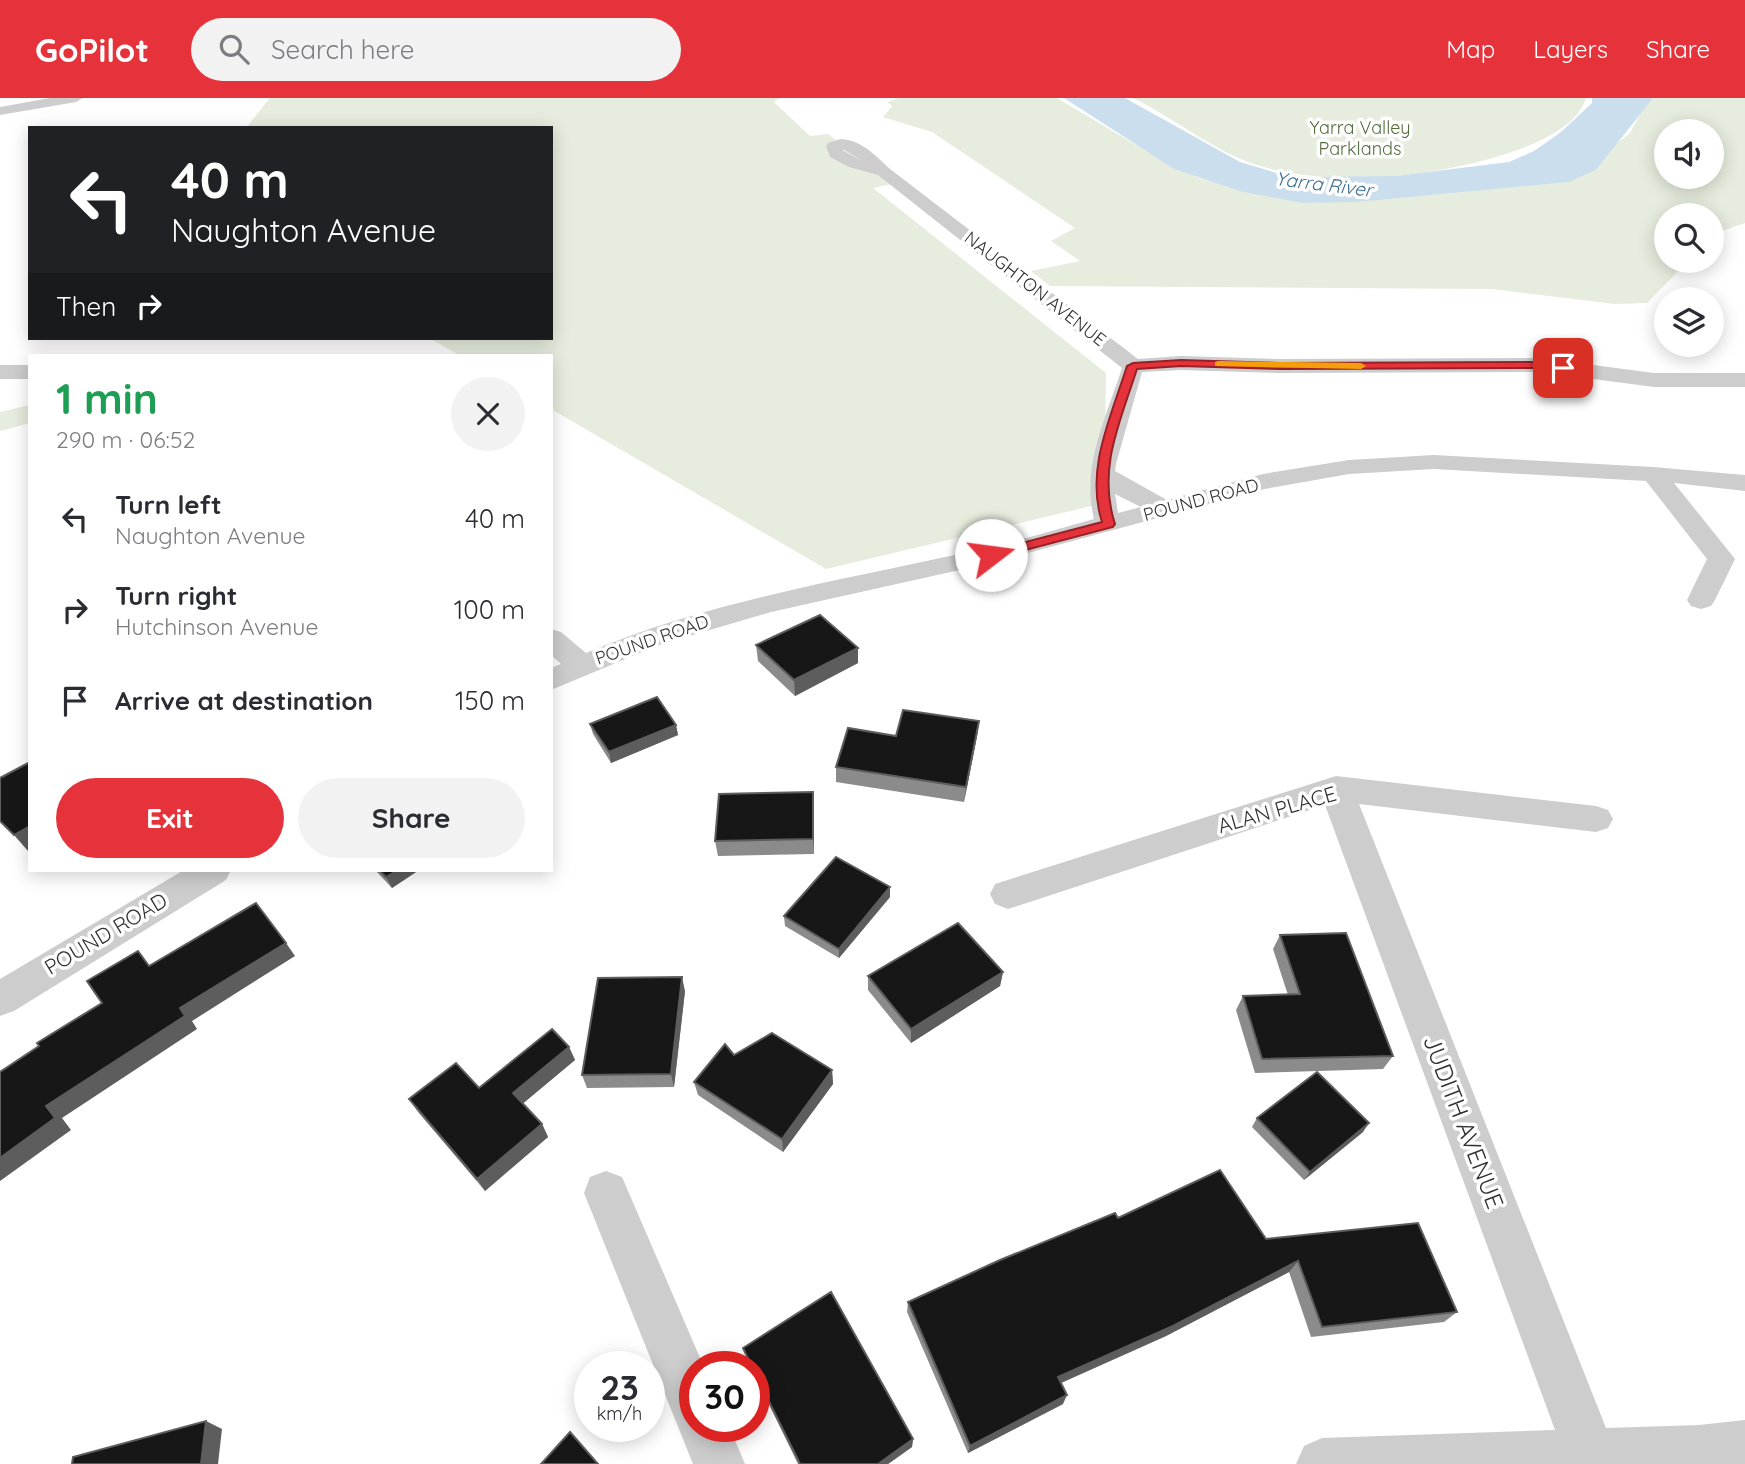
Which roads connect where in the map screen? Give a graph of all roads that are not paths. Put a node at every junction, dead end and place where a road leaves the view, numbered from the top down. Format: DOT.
graph roads {
  1 [pos="76,98"];
  2 [pos="0,111"];
  3 [pos="884,172"];
  4 [pos="1133,366"];
  5 [pos="0,372"];
  6 [pos="28,372"];
  7 [pos="1745,380"];
  8 [pos="1102,470"];
  9 [pos="1653,474"];
  10 [pos="1745,482"];
  11 [pos="1165,510"];
  12 [pos="1108,524"];
  13 [pos="1702,600"];
  14 [pos="553,641"];
  15 [pos="581,665"];
  16 [pos="553,679"];
  17 [pos="1336,789"];
  18 [pos="1596,819"];
  19 [pos="210,872"];
  20 [pos="1008,894"];
  21 [pos="0,999"];
  22 [pos="606,1193"];
  23 [pos="679,1368"];
  24 [pos="710,1442"];
  25 [pos="1745,1446"];
  26 [pos="1590,1454"];
  27 [pos="719,1464"];
  28 [pos="1322,1464"];
  1 -- 2 [label="street"];
  3 -- 4 [label="street, NAUGHTON AVENUE"];
  4 -- 7 [label="street"];
  4 -- 8 [label="street"];
  5 -- 6 [label="street"];
  8 -- 11 [label="street"];
  8 -- 12 [label="street"];
  9 -- 10 [label="street, POUND ROAD"];
  9 -- 11 [label="street, POUND ROAD"];
  9 -- 13 [label="street"];
  11 -- 12 [label="street, POUND ROAD"];
  12 -- 15 [label="street, POUND ROAD"];
  14 -- 15 [label="street"];
  15 -- 16 [label="street, POUND ROAD"];
  17 -- 18 [label="street, ALAN PLACE"];
  17 -- 20 [label="street, ALAN PLACE"];
  17 -- 26 [label="street, JUDITH AVENUE"];
  19 -- 21 [label="street, POUND ROAD"];
  22 -- 23 [label="street"];
  24 -- 27 [label="street"];
  25 -- 26 [label="street"];
  26 -- 28 [label="street"];
}
